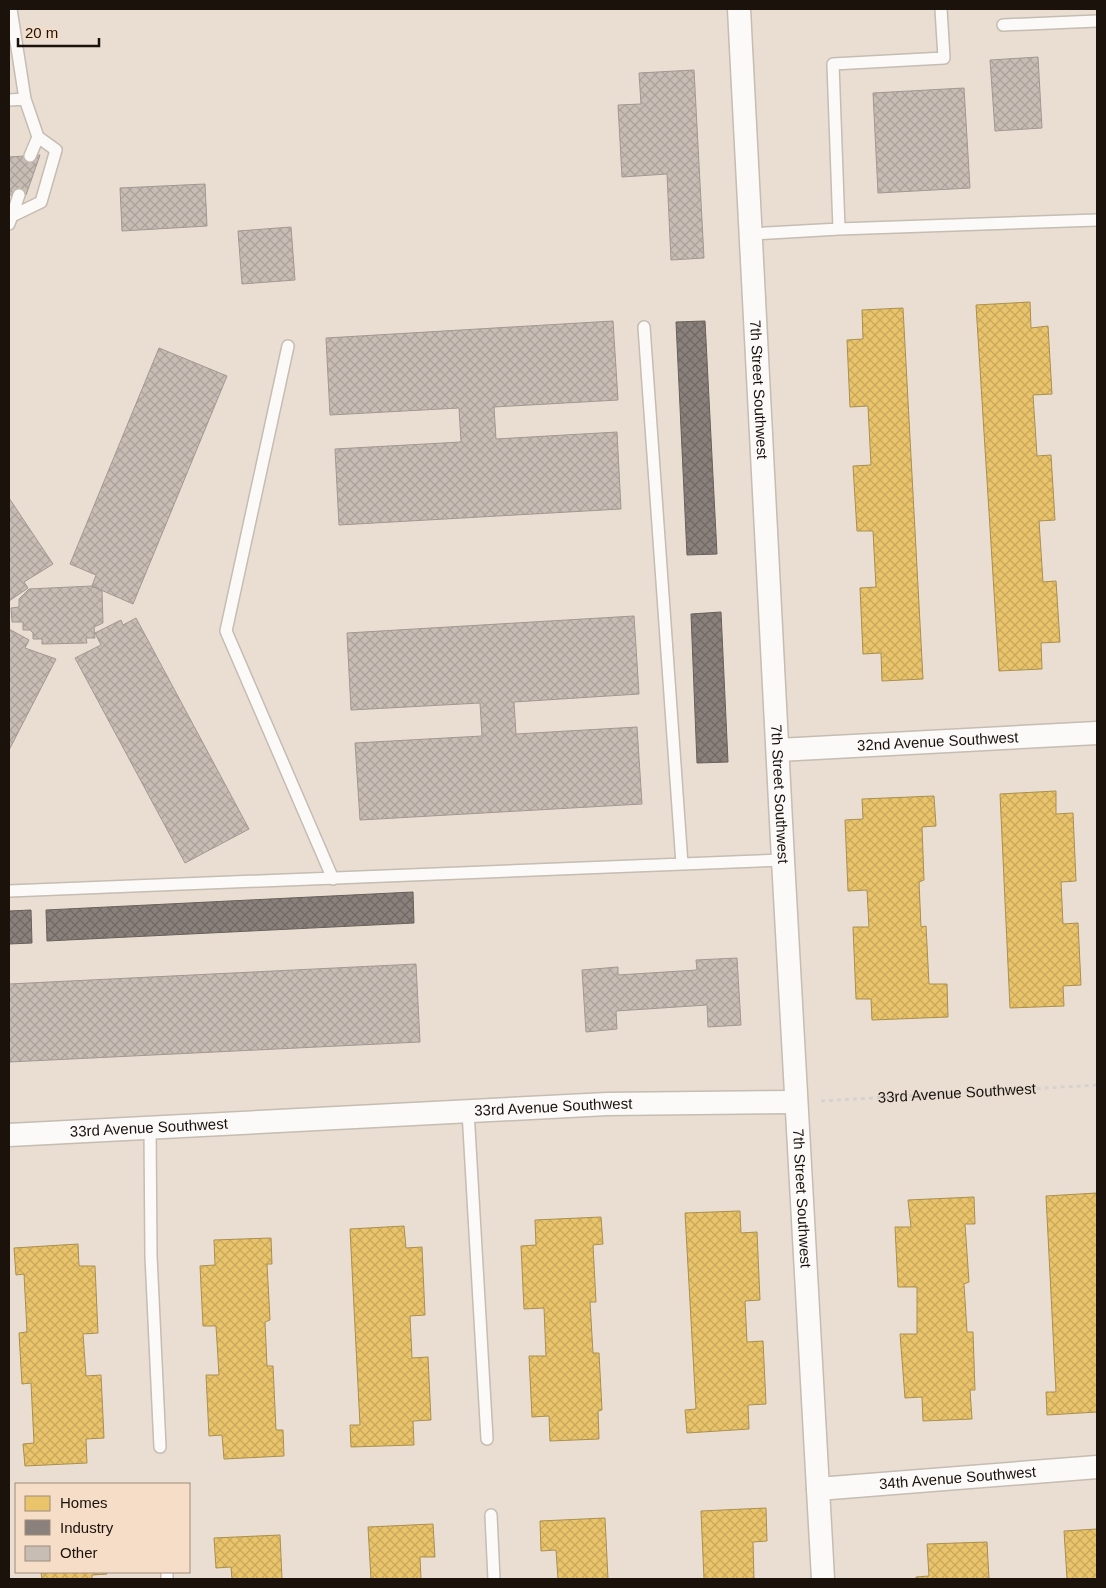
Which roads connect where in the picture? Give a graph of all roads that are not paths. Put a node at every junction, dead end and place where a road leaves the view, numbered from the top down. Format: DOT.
graph roads {
  1 [pos="10,9"];
  2 [pos="739,9"];
  3 [pos="941,9"];
  4 [pos="1097,21"];
  5 [pos="1003,25"];
  6 [pos="25,99"];
  7 [pos="9,100"];
  8 [pos="38,137"];
  9 [pos="30,156"];
  10 [pos="19,195"];
  11 [pos="10,220"];
  12 [pos="1097,220"];
  13 [pos="839,229"];
  14 [pos="751,234"];
  15 [pos="644,328"];
  16 [pos="288,346"];
  17 [pos="1097,733"];
  18 [pos="778,750"];
  19 [pos="782,860"];
  20 [pos="682,864"];
  21 [pos="333,878"];
  22 [pos="9,891"];
  23 [pos="796,1102"];
  24 [pos="468,1111"];
  25 [pos="150,1128"];
  26 [pos="9,1135"];
  27 [pos="487,1439"];
  28 [pos="160,1447"];
  29 [pos="1097,1467"];
  30 [pos="818,1489"];
  31 [pos="491,1515"];
  32 [pos="494,1579"];
  33 [pos="823,1579"];
  1 -- 6 [label="lane"];
  2 -- 14 [label="street, 7th Street Southwest"];
  3 -- 13 [label="lane"];
  4 -- 5 [label="lane"];
  6 -- 7 [label="lane"];
  6 -- 8 [label="lane"];
  8 -- 9 [label="lane"];
  8 -- 11 [label="lane"];
  10 -- 11 [label="lane"];
  12 -- 13 [label="lane"];
  13 -- 14 [label="lane"];
  14 -- 18 [label="street, 7th Street Southwest"];
  15 -- 20 [label="lane"];
  16 -- 21 [label="lane"];
  17 -- 18 [label="street, 32nd Avenue Southwest"];
  18 -- 19 [label="street, 7th Street Southwest"];
  19 -- 20 [label="lane"];
  19 -- 23 [label="street, 7th Street Southwest"];
  20 -- 21 [label="lane"];
  21 -- 22 [label="lane"];
  23 -- 24 [label="street, 33rd Avenue Southwest"];
  23 -- 30 [label="street, 7th Street Southwest"];
  24 -- 25 [label="street, 33rd Avenue Southwest"];
  24 -- 27 [label="lane"];
  25 -- 26 [label="street, 33rd Avenue Southwest"];
  25 -- 28 [label="lane"];
  29 -- 30 [label="street, 34th Avenue Southwest"];
  30 -- 33 [label="street, 7th Street Southwest"];
  31 -- 32 [label="lane"];
}
